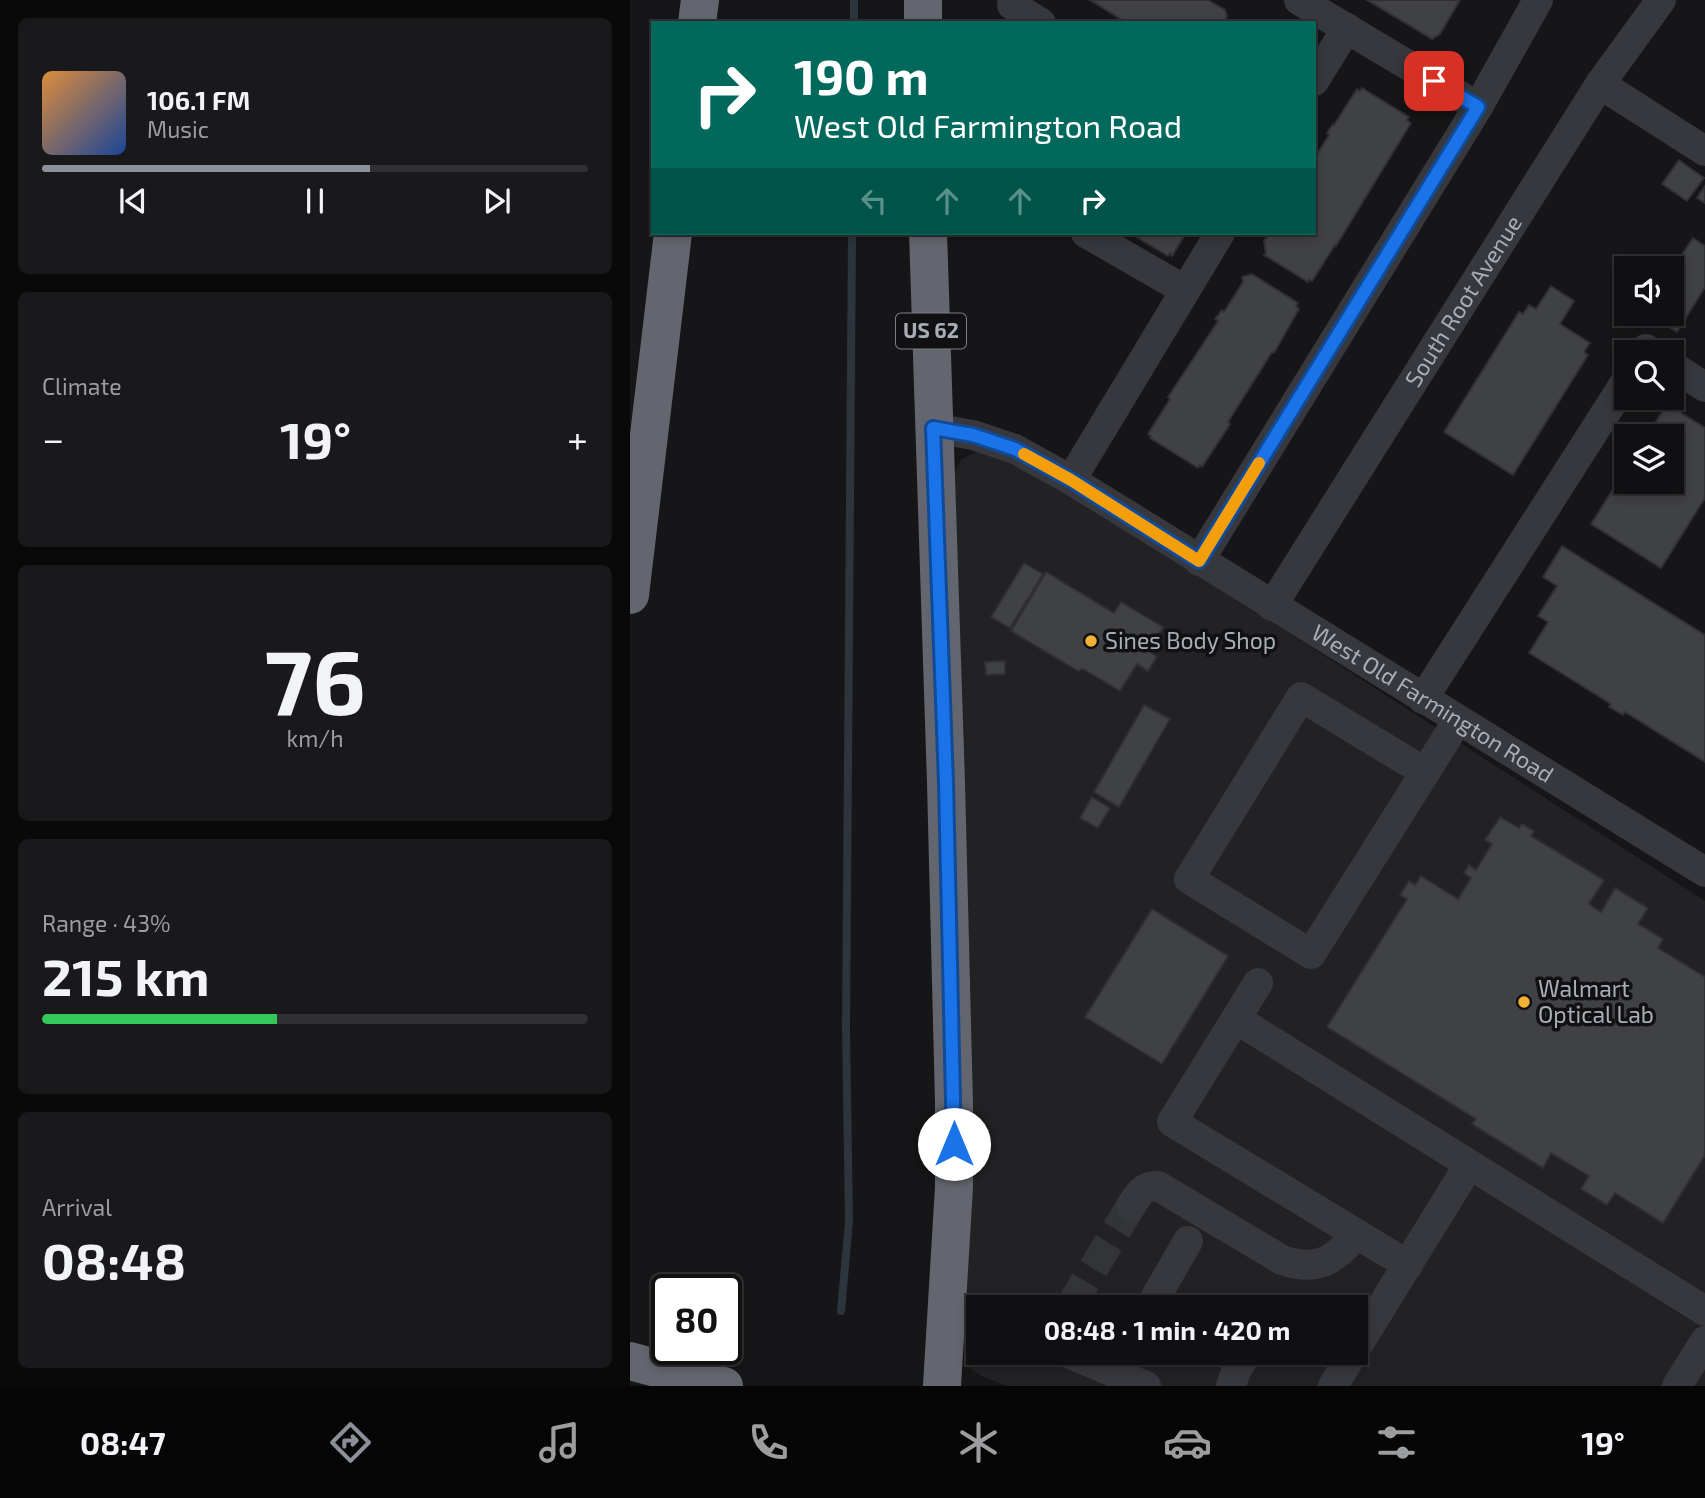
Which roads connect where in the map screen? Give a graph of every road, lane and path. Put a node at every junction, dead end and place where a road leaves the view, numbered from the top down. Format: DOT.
graph roads {
  1 [pos="700,0"];
  2 [pos="923,0"];
  3 [pos="1013,0"];
  4 [pos="1299,0"];
  5 [pos="1538,0"];
  6 [pos="1661,0"];
  7 [pos="698,21"];
  8 [pos="923,21"];
  9 [pos="1038,21"];
  10 [pos="1347,28"];
  11 [pos="1316,78"];
  12 [pos="1600,84"];
  13 [pos="1478,107"];
  14 [pos="1705,151"];
  15 [pos="673,235"];
  16 [pos="928,235"];
  17 [pos="1089,235"];
  18 [pos="1219,235"];
  19 [pos="1185,290"];
  20 [pos="1684,373"];
  21 [pos="1705,387"];
  22 [pos="1614,400"];
  23 [pos="933,428"];
  24 [pos="1071,480"];
  25 [pos="1199,561"];
  26 [pos="630,595"];
  27 [pos="1272,606"];
  28 [pos="1423,699"];
  29 [pos="1458,720"];
  30 [pos="1425,772"];
  31 [pos="1705,872"];
  32 [pos="1258,983"];
  33 [pos="1236,1019"];
  34 [pos="1469,1164"];
  35 [pos="1131,1206"];
  36 [pos="1357,1234"];
  37 [pos="1188,1241"];
  38 [pos="1408,1265"];
  39 [pos="1157,1295"];
  40 [pos="1705,1311"];
  41 [pos="1368,1313"];
  42 [pos="1705,1341"];
  43 [pos="630,1361"];
  44 [pos="1122,1365"];
  45 [pos="1240,1365"];
  46 [pos="1346,1365"];
  47 [pos="1689,1380"];
  48 [pos="724,1386"];
  49 [pos="942,1386"];
  50 [pos="1146,1386"];
  51 [pos="1231,1386"];
  52 [pos="1333,1386"];
  1 -- 7 [label="highway"];
  2 -- 8 [label="highway"];
  3 -- 9 [label="street"];
  4 -- 10 [label="street"];
  5 -- 13 [label="street"];
  6 -- 12 [label="street, South Root Avenue"];
  10 -- 11 [label="street"];
  10 -- 13 [label="street"];
  12 -- 14 [label="street"];
  12 -- 27 [label="street, South Root Avenue"];
  13 -- 25 [label="street"];
  15 -- 26 [label="highway"];
  16 -- 23 [label="highway, US 62"];
  17 -- 19 [label="street"];
  18 -- 19 [label="street"];
  19 -- 24 [label="street"];
  20 -- 21 [label="street"];
  22 -- 28 [label="street"];
  23 -- 24 [label="street, West Old Farmington Road"];
  23 -- 49 [label="highway, US 62"];
  24 -- 25 [label="street, West Old Farmington Road"];
  25 -- 27 [label="street, West Old Farmington Road"];
  27 -- 28 [label="street, West Old Farmington Road"];
  28 -- 29 [label="street, West Old Farmington Road"];
  29 -- 30 [label="street"];
  29 -- 31 [label="street, West Old Farmington Road"];
  30 -- 30 [label="street"];
  32 -- 33 [label="street"];
  33 -- 34 [label="street"];
  33 -- 36 [label="street"];
  34 -- 38 [label="street"];
  34 -- 40 [label="street"];
  35 -- 36 [label="street"];
  36 -- 38 [label="street"];
  37 -- 39 [label="street"];
  38 -- 41 [label="street"];
  42 -- 47 [label="street"];
  43 -- 48 [label="highway"];
  44 -- 50 [label="street"];
  45 -- 51 [label="street"];
  46 -- 52 [label="street"];
}
